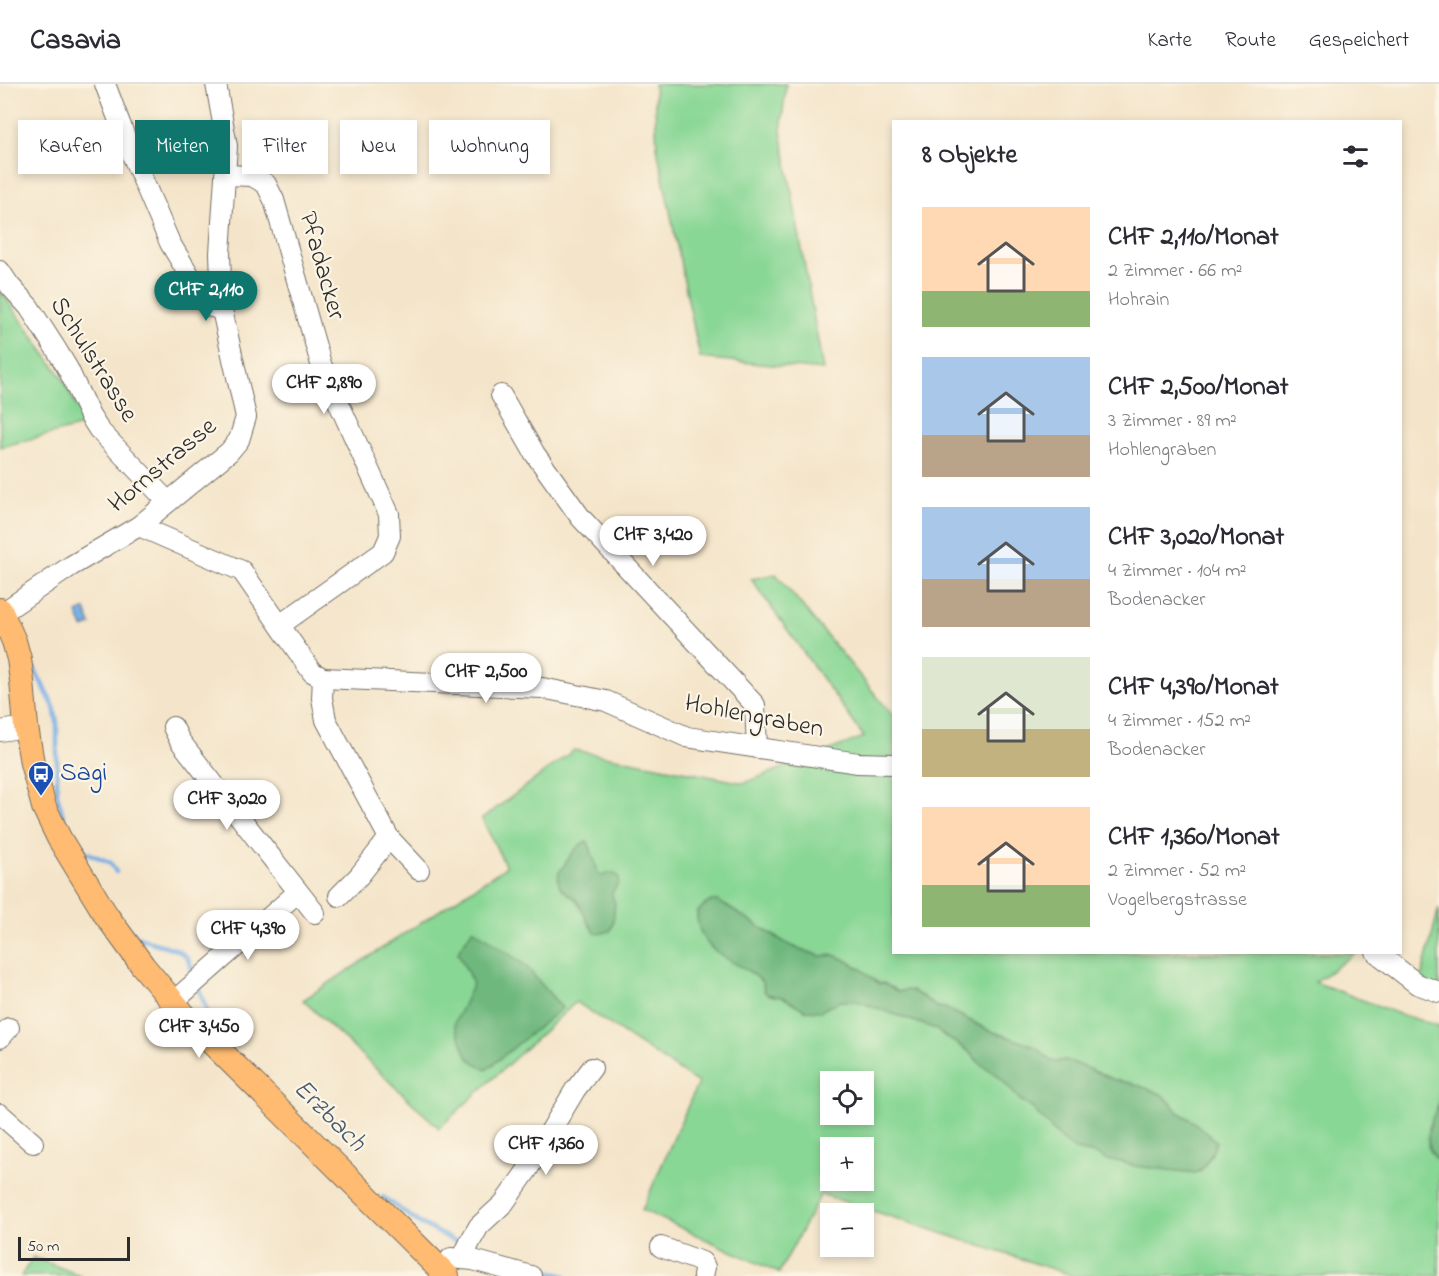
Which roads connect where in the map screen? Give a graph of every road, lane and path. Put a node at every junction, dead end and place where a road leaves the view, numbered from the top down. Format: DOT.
graph roads {
  1 [pos="105,84"];
  2 [pos="216,84"];
  3 [pos="226,175"];
  4 [pos="0,271"];
  5 [pos="222,310"];
  6 [pos="501,395"];
  7 [pos="168,502"];
  8 [pos="139,526"];
  9 [pos="1,612"];
  10 [pos="280,625"];
  11 [pos="323,678"];
  12 [pos="173,727"];
  13 [pos="26,728"];
  14 [pos="0,731"];
  15 [pos="757,748"];
  16 [pos="892,764"];
  17 [pos="389,838"];
  18 [pos="419,870"];
  19 [pos="298,892"];
  20 [pos="339,896"];
  21 [pos="315,913"];
  22 [pos="1379,954"];
  23 [pos="1439,992"];
  24 [pos="172,1002"];
  25 [pos="592,1068"];
  26 [pos="0,1114"];
  27 [pos="33,1143"];
  28 [pos="661,1246"];
  29 [pos="447,1270"];
  30 [pos="531,1276"];
  31 [pos="703,1276"];
  1 -- 5 [label="street"];
  2 -- 3 [label="street, Hornstrasse"];
  3 -- 5 [label="street, Hornstrasse"];
  3 -- 10 [label="street, Pfadacker"];
  4 -- 7 [label="street, Schulstrasse"];
  5 -- 7 [label="street, Hornstrasse"];
  6 -- 15 [label="street"];
  7 -- 8 [label="street, Hornstrasse"];
  8 -- 9 [label="street, Hornstrasse"];
  8 -- 10 [label="street"];
  9 -- 13 [label="main road"];
  10 -- 11 [label="street"];
  11 -- 15 [label="street, Hohlengraben"];
  11 -- 17 [label="street"];
  12 -- 19 [label="street"];
  13 -- 14 [label="street"];
  13 -- 24 [label="main road"];
  15 -- 16 [label="street, Hohlengraben"];
  17 -- 18 [label="street"];
  17 -- 20 [label="street"];
  19 -- 21 [label="street"];
  19 -- 24 [label="street"];
  22 -- 23 [label="street"];
  24 -- 29 [label="main road"];
  25 -- 29 [label="street"];
  26 -- 27 [label="street"];
  28 -- 31 [label="street"];
  29 -- 30 [label="street"];
}
